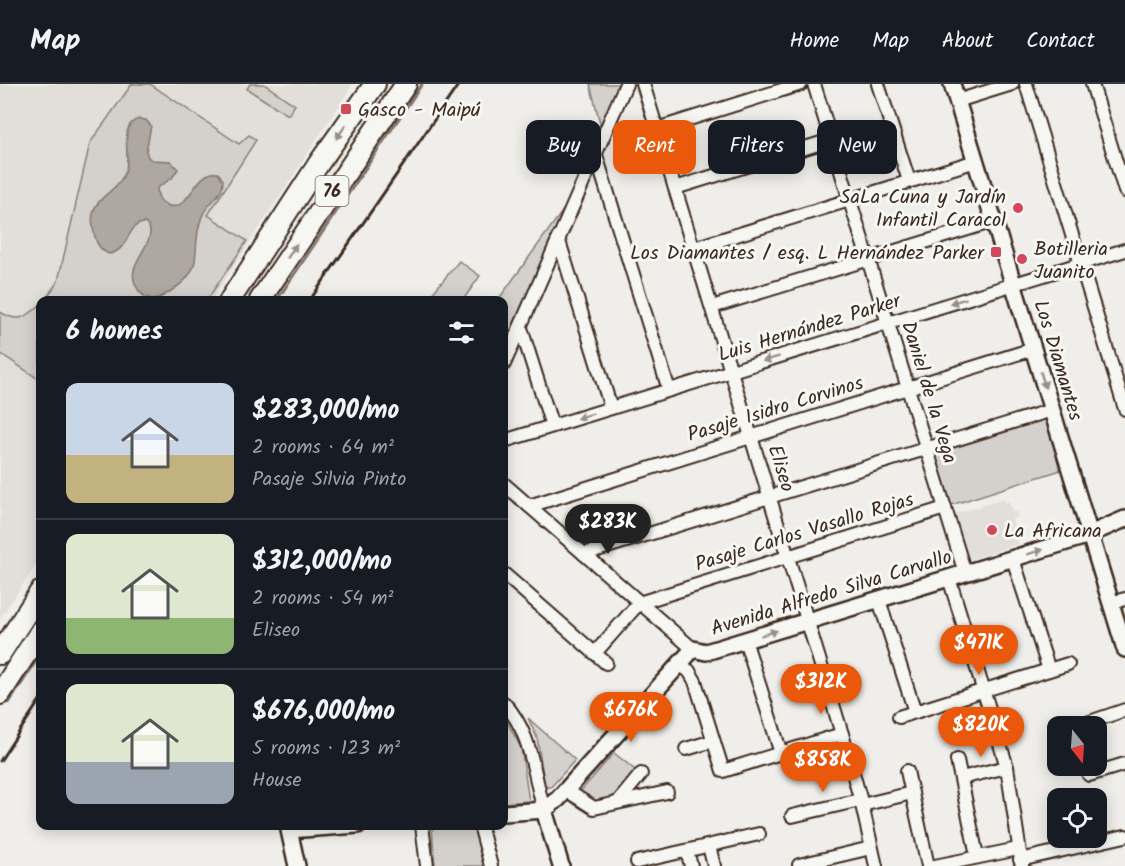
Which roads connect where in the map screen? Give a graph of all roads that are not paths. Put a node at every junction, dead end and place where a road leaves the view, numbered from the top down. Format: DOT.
graph roads {
  1 [pos="375,84"];
  2 [pos="406,84"];
  3 [pos="626,84"];
  4 [pos="643,84"];
  5 [pos="801,84"];
  6 [pos="814,84"];
  7 [pos="878,84"];
  8 [pos="952,84"];
  9 [pos="1012,84"];
  10 [pos="1026,84"];
  11 [pos="1092,84"];
  12 [pos="957,101"];
  13 [pos="654,120"];
  14 [pos="686,120"];
  15 [pos="825,120"];
  16 [pos="601,139"];
  17 [pos="817,144"];
  18 [pos="976,160"];
  19 [pos="601,171"];
  20 [pos="586,174"];
  21 [pos="671,174"];
  22 [pos="842,174"];
  23 [pos="909,181"];
  24 [pos="675,188"];
  25 [pos="1125,191"];
  26 [pos="850,200"];
  27 [pos="994,221"];
  28 [pos="558,238"];
  29 [pos="694,248"];
  30 [pos="1125,250"];
  31 [pos="868,259"];
  32 [pos="1080,264"];
  33 [pos="1014,284"];
  34 [pos="233,296"];
  35 [pos="263,296"];
  36 [pos="712,307"];
  37 [pos="888,323"];
  38 [pos="521,328"];
  39 [pos="1034,349"];
  40 [pos="508,356"];
  41 [pos="732,371"];
  42 [pos="908,388"];
  43 [pos="669,390"];
  44 [pos="610,408"];
  45 [pos="1125,409"];
  46 [pos="1052,410"];
  47 [pos="552,426"];
  48 [pos="752,436"];
  49 [pos="508,440"];
  50 [pos="927,448"];
  51 [pos="508,488"];
  52 [pos="770,496"];
  53 [pos="529,506"];
  54 [pos="945,508"];
  55 [pos="1125,519"];
  56 [pos="1090,535"];
  57 [pos="584,554"];
  58 [pos="789,556"];
  59 [pos="1013,559"];
  60 [pos="965,573"];
  61 [pos="508,577"];
  62 [pos="949,578"];
  63 [pos="36,598"];
  64 [pos="879,600"];
  65 [pos="1118,601"];
  66 [pos="639,603"];
  67 [pos="809,621"];
  68 [pos="36,638"];
  69 [pos="745,640"];
  70 [pos="693,649"];
  71 [pos="1125,649"];
  72 [pos="595,653"];
  73 [pos="0,654"];
  74 [pos="606,663"];
  75 [pos="680,664"];
  76 [pos="1068,664"];
  77 [pos="1049,670"];
  78 [pos="984,690"];
  79 [pos="0,694"];
  80 [pos="508,708"];
  81 [pos="1125,710"];
  82 [pos="915,712"];
  83 [pos="1107,716"];
  84 [pos="899,717"];
  85 [pos="842,734"];
  86 [pos="714,741"];
  87 [pos="686,749"];
  88 [pos="780,753"];
  89 [pos="957,760"];
  90 [pos="1125,764"];
  91 [pos="1007,767"];
  92 [pos="1107,770"];
  93 [pos="907,771"];
  94 [pos="641,774"];
  95 [pos="960,778"];
  96 [pos="566,790"];
  97 [pos="667,792"];
  98 [pos="912,793"];
  99 [pos="618,802"];
  100 [pos="861,803"];
  101 [pos="544,810"];
  102 [pos="508,813"];
  103 [pos="792,816"];
  104 [pos="288,830"];
  105 [pos="423,830"];
  106 [pos="481,830"];
  107 [pos="759,834"];
  108 [pos="1125,836"];
  109 [pos="709,846"];
  110 [pos="871,848"];
  111 [pos="687,850"];
  112 [pos="977,856"];
  113 [pos="1020,858"];
  114 [pos="637,862"];
  115 [pos="799,864"];
  116 [pos="297,866"];
  117 [pos="427,866"];
  118 [pos="491,866"];
  119 [pos="561,866"];
  120 [pos="691,866"];
  121 [pos="714,866"];
  122 [pos="876,866"];
  123 [pos="928,866"];
  124 [pos="935,866"];
  1 -- 34 [label="main road, 76, one-way"];
  35 -- 2 [label="main road, 76, one-way"];
  3 -- 16 [label="street"];
  4 -- 13 [label="street, Eliseo"];
  5 -- 14 [label="street"];
  6 -- 15 [label="street, Daniel de la Vega"];
  7 -- 23 [label="street"];
  8 -- 12 [label="street, Los Diamantes"];
  9 -- 12 [label="street"];
  10 -- 32 [label="street"];
  11 -- 25 [label="street"];
  12 -- 18 [label="street, Los Diamantes"];
  17 -- 24 [label="street"];
  18 -- 23 [label="street"];
  18 -- 27 [label="street, Los Diamantes"];
  19 -- 43 [label="street"];
  20 -- 28 [label="street"];
  21 -- 24 [label="street, Eliseo"];
  22 -- 26 [label="street, Daniel de la Vega"];
  23 -- 26 [label="street"];
  24 -- 29 [label="street, Eliseo"];
  26 -- 29 [label="street"];
  26 -- 31 [label="street, Daniel de la Vega"];
  27 -- 31 [label="street"];
  27 -- 33 [label="street, Los Diamantes"];
  28 -- 38 [label="street"];
  28 -- 44 [label="street"];
  29 -- 36 [label="street, Eliseo"];
  30 -- 32 [label="street, Luis Hernández Parker"];
  31 -- 36 [label="street"];
  31 -- 37 [label="street, Daniel de la Vega"];
  32 -- 33 [label="street, Luis Hernández Parker"];
  32 -- 45 [label="street"];
  33 -- 37 [label="street, Luis Hernández Parker, one-way"];
  33 -- 39 [label="street, Los Diamantes"];
  36 -- 41 [label="street, Eliseo"];
  37 -- 41 [label="street, Luis Hernández Parker, one-way"];
  37 -- 42 [label="street, Daniel de la Vega"];
  38 -- 40 [label="street"];
  38 -- 47 [label="street"];
  39 -- 42 [label="street, Pasaje Isidro Corvinos"];
  39 -- 46 [label="street, Los Diamantes, one-way"];
  41 -- 43 [label="street, Luis Hernández Parker"];
  41 -- 48 [label="street, Eliseo"];
  42 -- 48 [label="street, Pasaje Isidro Corvinos"];
  42 -- 50 [label="street, Daniel de la Vega"];
  43 -- 44 [label="street, Luis Hernández Parker"];
  44 -- 47 [label="street, Luis Hernández Parker, one-way"];
  46 -- 50 [label="street"];
  46 -- 56 [label="street, Los Diamantes"];
  47 -- 49 [label="street, Luis Hernández Parker"];
  48 -- 52 [label="street, Eliseo"];
  48 -- 53 [label="street, Pasaje Isidro Corvinos"];
  50 -- 52 [label="street"];
  50 -- 54 [label="street, Daniel de la Vega"];
  51 -- 53 [label="street"];
  52 -- 57 [label="street"];
  52 -- 58 [label="street, Eliseo"];
  53 -- 57 [label="street"];
  54 -- 58 [label="street, Pasaje Carlos Vasallo Rojas"];
  54 -- 60 [label="street, Daniel de la Vega"];
  55 -- 56 [label="street, Avenida Alfredo Silva Carvallo"];
  59 -- 56 [label="street, Avenida Alfredo Silva Carvallo, one-way"];
  56 -- 65 [label="street, Los Diamantes"];
  57 -- 66 [label="street"];
  58 -- 66 [label="street, Pasaje Carlos Vasallo Rojas"];
  58 -- 67 [label="street, Eliseo"];
  59 -- 60 [label="street, Avenida Alfredo Silva Carvallo"];
  59 -- 77 [label="street"];
  60 -- 62 [label="street, Avenida Alfredo Silva Carvallo"];
  61 -- 72 [label="street"];
  62 -- 64 [label="street, Avenida Alfredo Silva Carvallo"];
  62 -- 78 [label="street"];
  63 -- 73 [label="main road"];
  64 -- 67 [label="street, Avenida Alfredo Silva Carvallo"];
  64 -- 82 [label="street"];
  65 -- 71 [label="street, Los Diamantes"];
  66 -- 70 [label="street"];
  66 -- 72 [label="street"];
  69 -- 67 [label="street, Avenida Alfredo Silva Carvallo, one-way"];
  67 -- 85 [label="street, Eliseo"];
  68 -- 79 [label="main road"];
  69 -- 70 [label="street, Avenida Alfredo Silva Carvallo"];
  69 -- 88 [label="street"];
  70 -- 75 [label="street, Avenida Alfredo Silva Carvallo"];
  72 -- 74 [label="street"];
  75 -- 86 [label="street"];
  75 -- 96 [label="street, Avenida Alfredo Silva Carvallo"];
  76 -- 77 [label="street"];
  77 -- 78 [label="street"];
  78 -- 82 [label="street"];
  78 -- 91 [label="street"];
  80 -- 101 [label="street"];
  81 -- 83 [label="street"];
  82 -- 84 [label="street"];
  85 -- 88 [label="street"];
  85 -- 100 [label="street, Eliseo"];
  86 -- 87 [label="street"];
  86 -- 88 [label="street"];
  89 -- 95 [label="street"];
  90 -- 92 [label="street"];
  91 -- 95 [label="street"];
  91 -- 113 [label="street"];
  93 -- 98 [label="street"];
  94 -- 99 [label="street"];
  95 -- 112 [label="street"];
  96 -- 99 [label="street"];
  96 -- 101 [label="street, Avenida Alfredo Silva Carvallo"];
  97 -- 99 [label="street"];
  98 -- 100 [label="street"];
  98 -- 123 [label="street"];
  100 -- 103 [label="street"];
  100 -- 110 [label="street, Eliseo"];
  101 -- 102 [label="street"];
  101 -- 119 [label="street"];
  104 -- 116 [label="street"];
  105 -- 117 [label="street"];
  106 -- 118 [label="street"];
  107 -- 109 [label="street"];
  108 -- 113 [label="street"];
  109 -- 111 [label="street"];
  109 -- 121 [label="street"];
  110 -- 115 [label="street"];
  110 -- 122 [label="street, Eliseo"];
  111 -- 114 [label="street"];
  111 -- 120 [label="street"];
  112 -- 113 [label="street"];
  112 -- 124 [label="street"];
}
